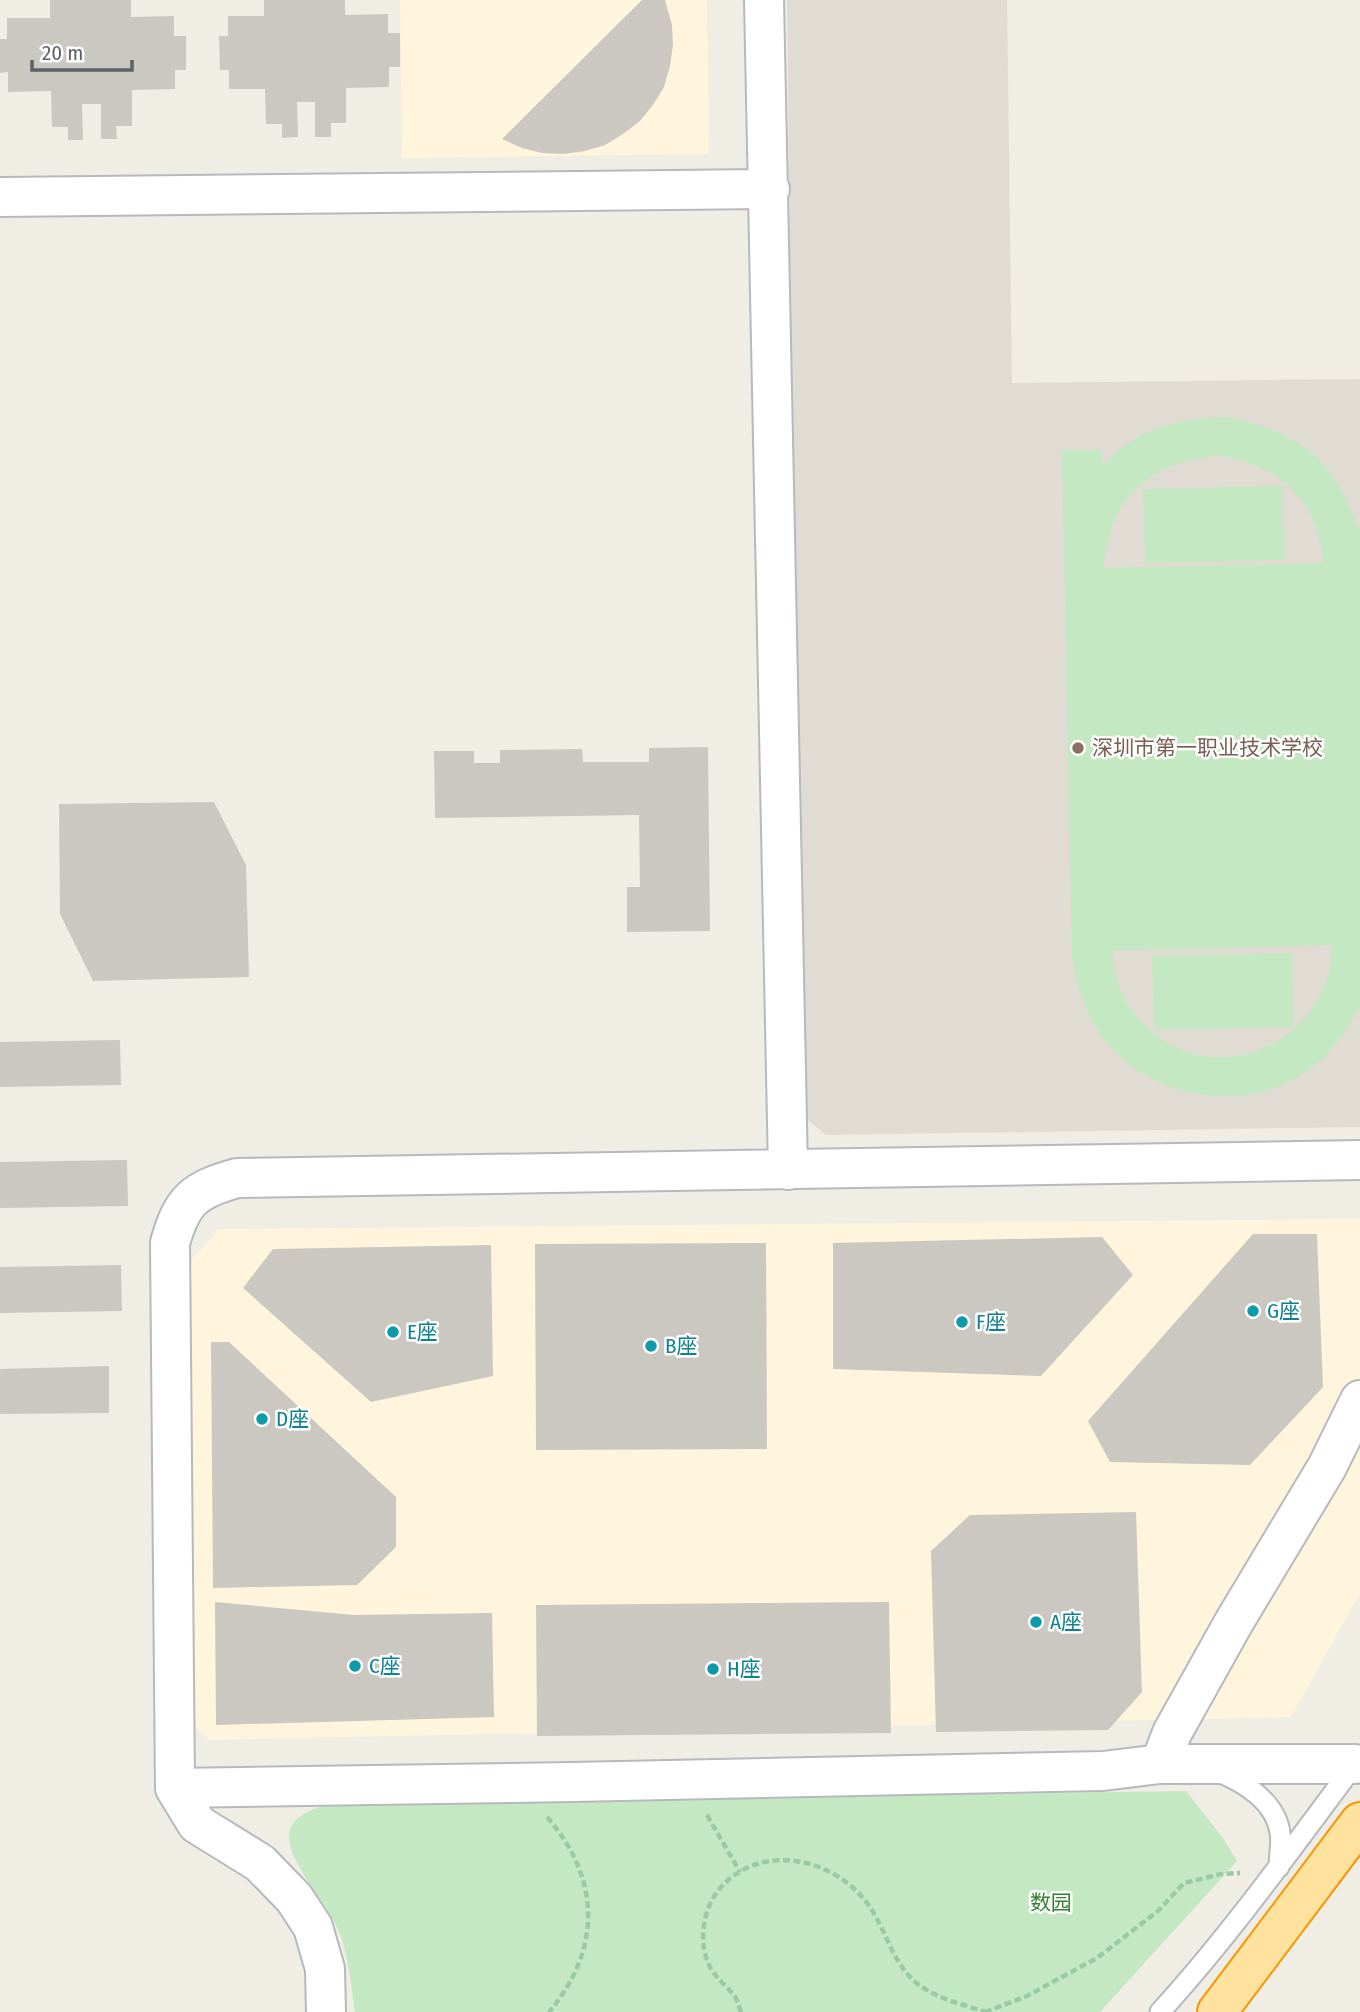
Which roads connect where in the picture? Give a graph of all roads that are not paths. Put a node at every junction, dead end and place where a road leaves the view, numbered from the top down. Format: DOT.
graph roads {
  1 [pos="764,0"];
  2 [pos="770,189"];
  3 [pos="0,197"];
  4 [pos="1360,1160"];
  5 [pos="788,1170"];
  6 [pos="1360,1400"];
  7 [pos="1358,1760"];
  8 [pos="1160,1764"];
  9 [pos="1201,1764"];
  10 [pos="175,1788"];
  11 [pos="1360,1822"];
  12 [pos="1279,1867"];
  13 [pos="326,2012"];
  14 [pos="1160,2012"];
  15 [pos="1217,2012"];
  1 -- 2 [label="street"];
  2 -- 3 [label="street"];
  2 -- 5 [label="street"];
  4 -- 5 [label="street"];
  5 -- 10 [label="street"];
  6 -- 8 [label="street"];
  7 -- 9 [label="street"];
  7 -- 12 [label="lane"];
  8 -- 9 [label="street"];
  8 -- 10 [label="street"];
  9 -- 12 [label="lane"];
  10 -- 13 [label="street"];
  11 -- 15 [label="highway"];
  12 -- 14 [label="lane"];
}
